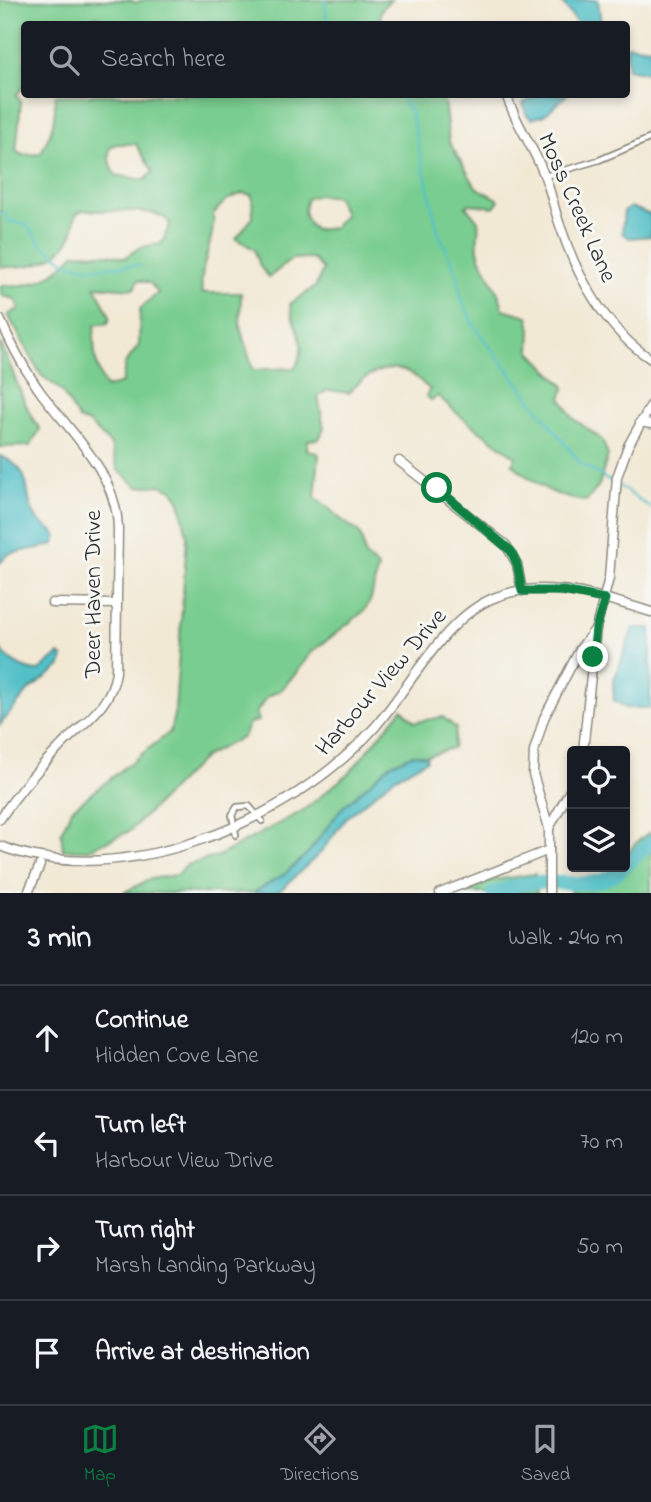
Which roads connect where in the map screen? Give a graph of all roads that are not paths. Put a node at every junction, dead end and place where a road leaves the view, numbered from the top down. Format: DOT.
graph roads {
  1 [pos="508,98"];
  2 [pos="651,138"];
  3 [pos="545,176"];
  4 [pos="0,319"];
  5 [pos="651,359"];
  6 [pos="651,405"];
  7 [pos="640,422"];
  8 [pos="651,424"];
  9 [pos="399,461"];
  10 [pos="522,591"];
  11 [pos="605,599"];
  12 [pos="52,603"];
  13 [pos="117,604"];
  14 [pos="651,612"];
  15 [pos="596,628"];
  16 [pos="584,746"];
  17 [pos="567,796"];
  18 [pos="0,819"];
  19 [pos="262,821"];
  20 [pos="549,828"];
  21 [pos="236,835"];
  22 [pos="0,846"];
  23 [pos="549,850"];
  24 [pos="190,854"];
  25 [pos="40,865"];
  26 [pos="60,870"];
  27 [pos="28,893"];
  28 [pos="440,893"];
  29 [pos="549,893"];
  1 -- 3 [label="street, Moss Creek Lane"];
  2 -- 3 [label="lane"];
  3 -- 5 [label="street, Moss Creek Lane"];
  4 -- 13 [label="street, Deer Haven Drive"];
  6 -- 7 [label="street"];
  7 -- 8 [label="street"];
  7 -- 11 [label="street"];
  9 -- 10 [label="street"];
  10 -- 11 [label="street, Harbour View Drive"];
  10 -- 19 [label="street, Harbour View Drive"];
  11 -- 14 [label="street, Harbour View Drive"];
  11 -- 15 [label="street"];
  12 -- 13 [label="street"];
  13 -- 18 [label="street, Deer Haven Drive"];
  15 -- 16 [label="street"];
  15 -- 20 [label="street"];
  17 -- 20 [label="street"];
  19 -- 21 [label="street, Harbour View Drive"];
  19 -- 21 [label="lane"];
  20 -- 23 [label="street"];
  21 -- 24 [label="street, Harbour View Drive"];
  22 -- 25 [label="street"];
  23 -- 28 [label="street"];
  23 -- 29 [label="street"];
  25 -- 26 [label="street"];
  25 -- 27 [label="street"];
}
